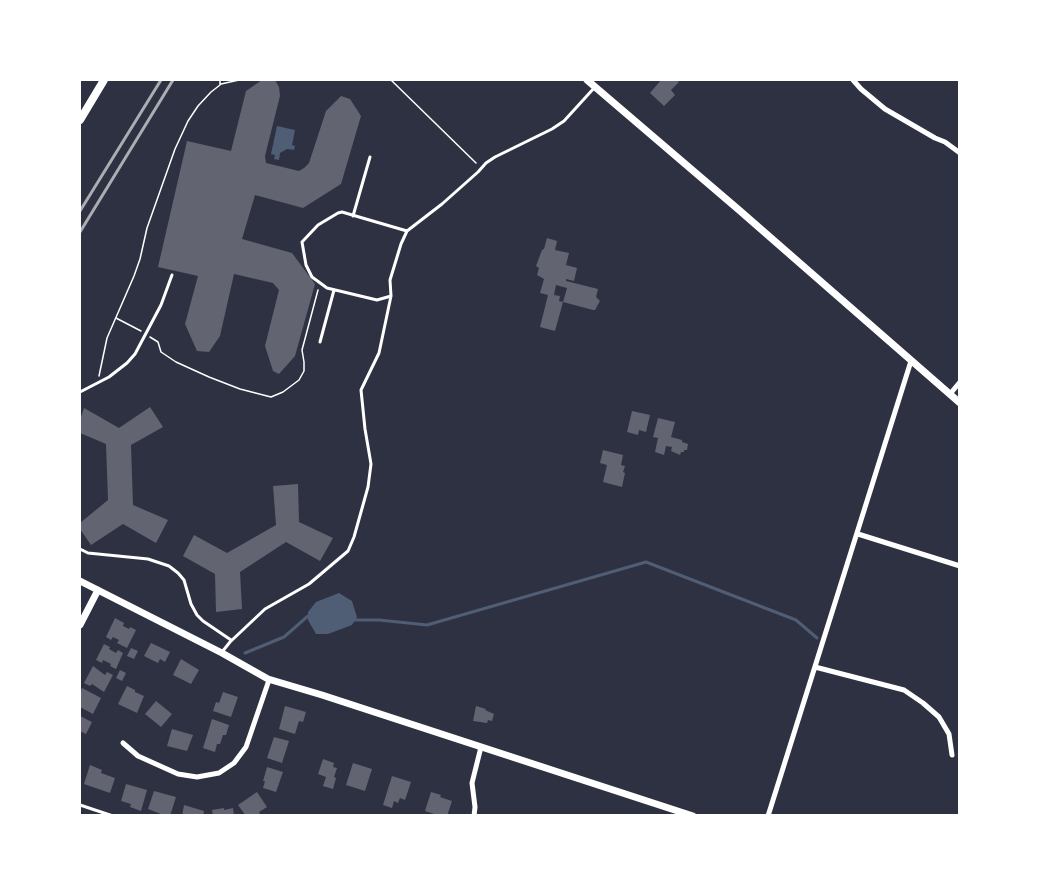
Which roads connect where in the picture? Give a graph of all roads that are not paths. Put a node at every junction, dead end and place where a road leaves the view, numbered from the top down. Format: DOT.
graph roads {
  1 [pos="104,80"];
  2 [pos="587,80"];
  3 [pos="853,80"];
  4 [pos="595,87"];
  5 [pos="80,120"];
  6 [pos="960,153"];
  7 [pos="370,157"];
  8 [pos="353,216"];
  9 [pos="407,231"];
  10 [pos="172,275"];
  11 [pos="334,290"];
  12 [pos="391,296"];
  13 [pos="320,342"];
  14 [pos="911,361"];
  15 [pos="960,382"];
  16 [pos="80,393"];
  17 [pos="950,394"];
  18 [pos="960,403"];
  19 [pos="858,534"];
  20 [pos="80,549"];
  21 [pos="960,566"];
  22 [pos="80,581"];
  23 [pos="98,590"];
  24 [pos="80,626"];
  25 [pos="231,640"];
  26 [pos="222,653"];
  27 [pos="815,667"];
  28 [pos="269,680"];
  29 [pos="123,743"];
  30 [pos="481,747"];
  31 [pos="952,755"];
  32 [pos="80,805"];
  33 [pos="113,816"];
  34 [pos="474,816"];
  35 [pos="693,816"];
  36 [pos="768,816"];
  1 -- 5 [label="main road"];
  2 -- 4 [label="street"];
  3 -- 6 [label="street"];
  4 -- 9 [label="lane"];
  4 -- 14 [label="street"];
  7 -- 8 [label="lane"];
  8 -- 9 [label="lane"];
  8 -- 11 [label="lane"];
  9 -- 12 [label="lane"];
  10 -- 16 [label="lane"];
  11 -- 12 [label="lane"];
  11 -- 13 [label="lane"];
  12 -- 25 [label="lane"];
  14 -- 17 [label="street"];
  14 -- 19 [label="street"];
  15 -- 17 [label="street"];
  17 -- 18 [label="street"];
  19 -- 21 [label="street"];
  19 -- 27 [label="street"];
  20 -- 25 [label="lane"];
  22 -- 23 [label="street"];
  23 -- 24 [label="street"];
  23 -- 26 [label="street"];
  25 -- 26 [label="lane"];
  26 -- 28 [label="street"];
  27 -- 31 [label="street"];
  27 -- 36 [label="street"];
  28 -- 29 [label="street"];
  28 -- 30 [label="street"];
  30 -- 34 [label="street"];
  30 -- 35 [label="street"];
  32 -- 33 [label="lane"];
}
